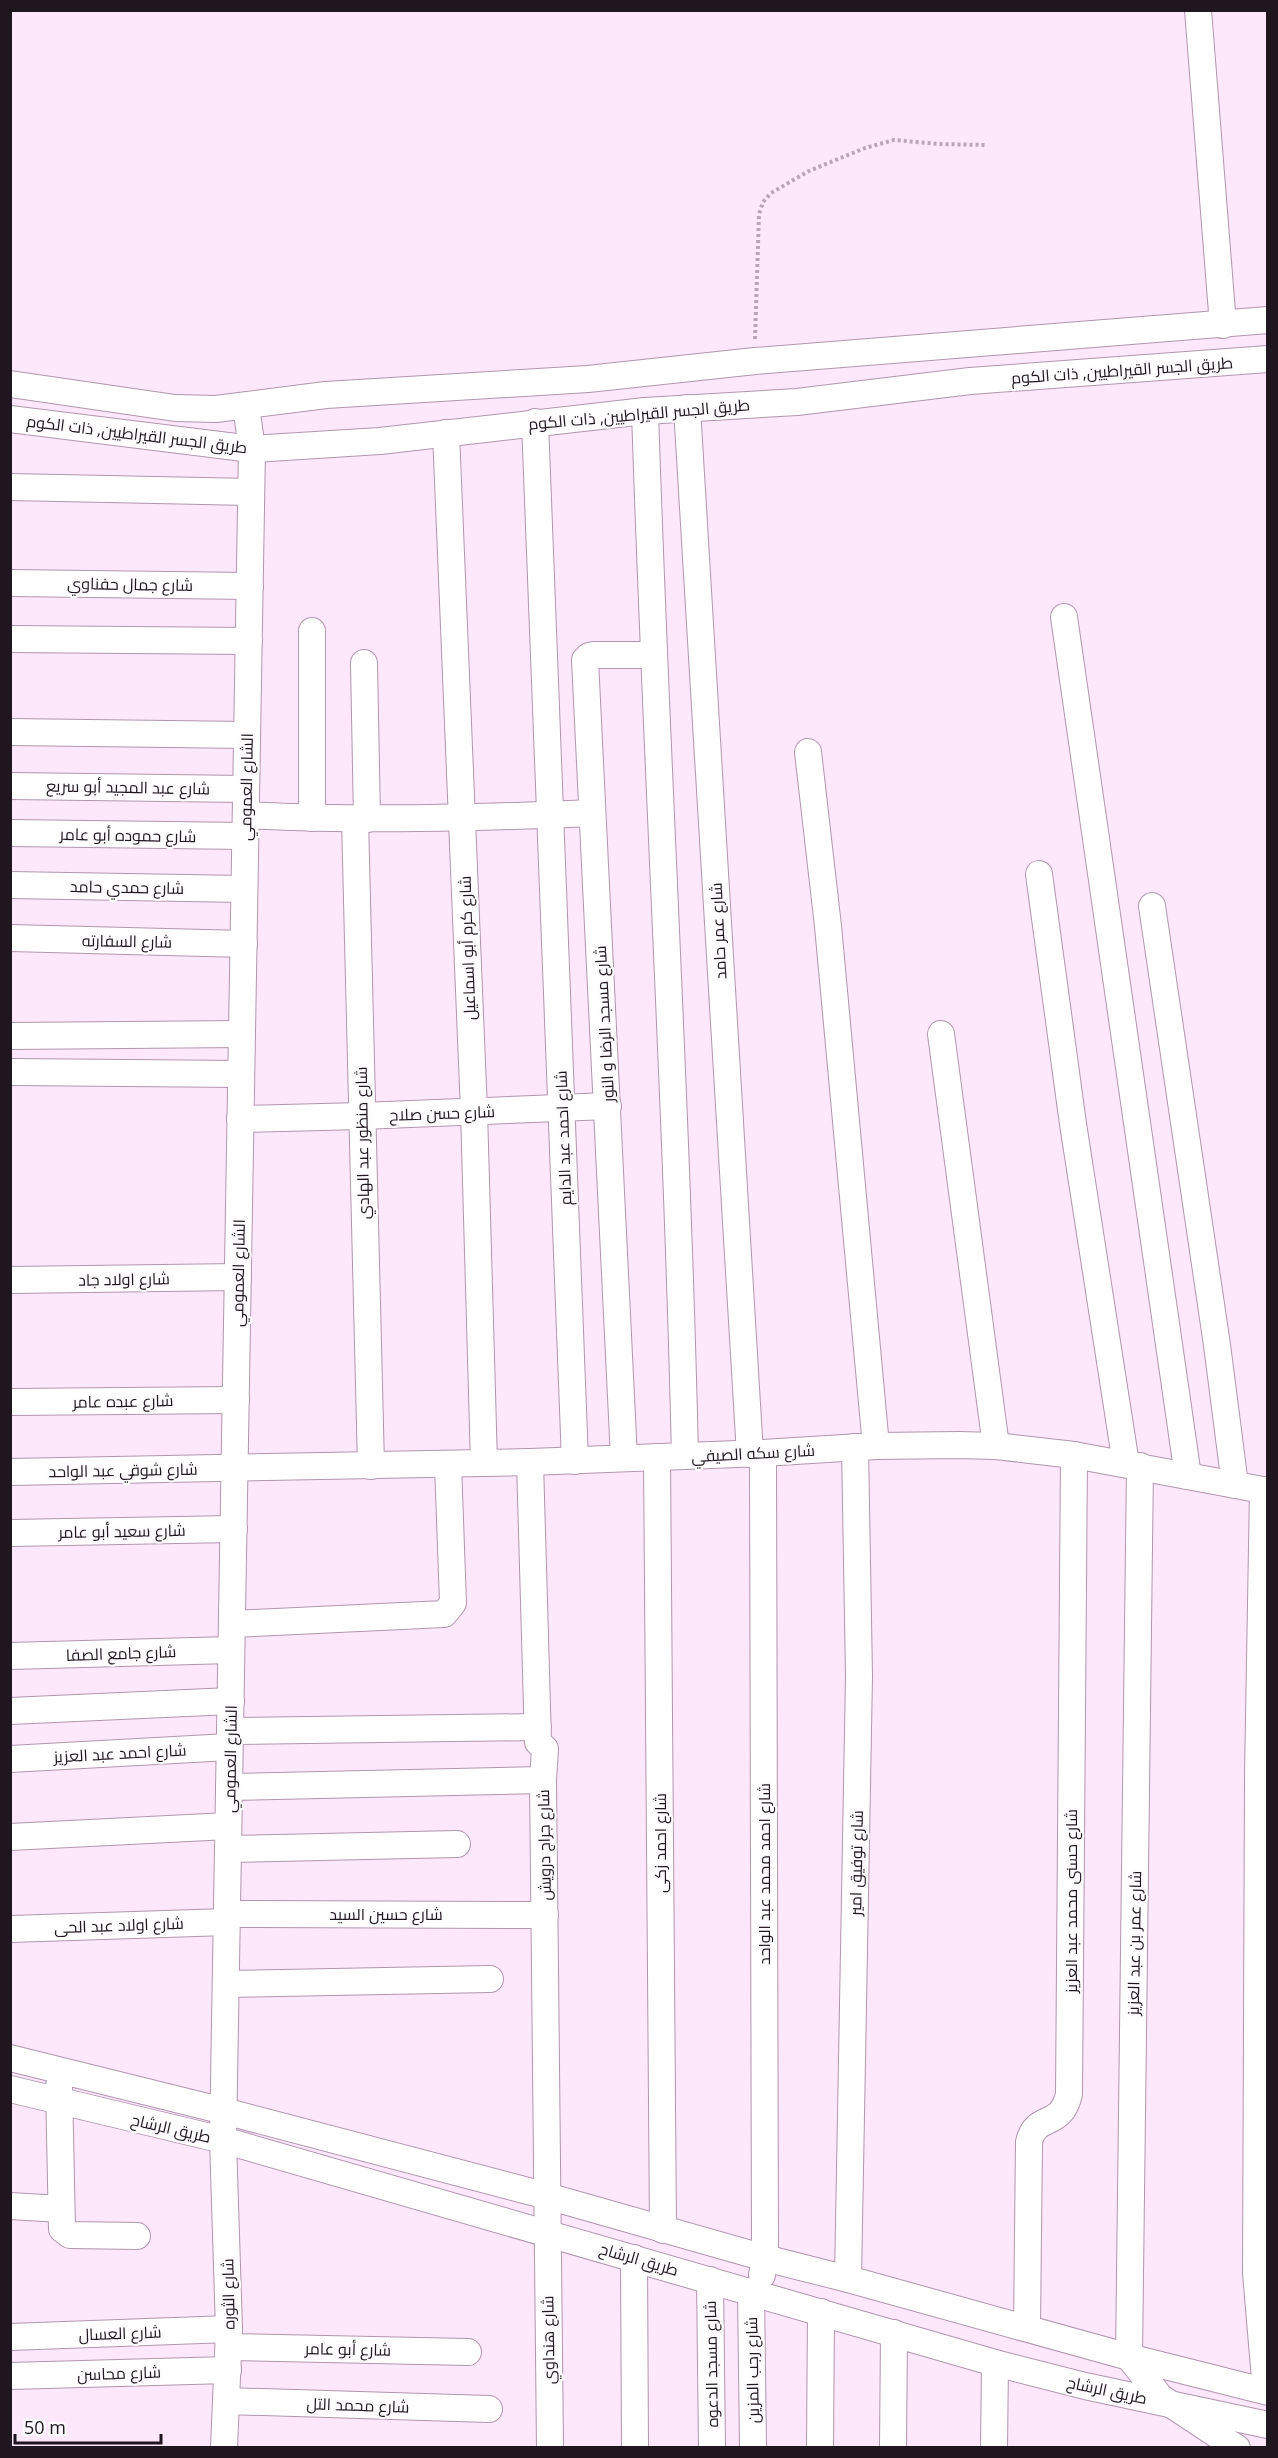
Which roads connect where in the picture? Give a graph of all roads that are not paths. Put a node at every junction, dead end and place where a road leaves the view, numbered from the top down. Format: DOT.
graph roads {
  1 [pos="1198,10"];
  2 [pos="1268,320"];
  3 [pos="1224,325"];
  4 [pos="1268,359"];
  5 [pos="10,384"];
  6 [pos="246,406"];
  7 [pos="687,408"];
  8 [pos="645,411"];
  9 [pos="10,419"];
  10 [pos="535,422"];
  11 [pos="446,433"];
  12 [pos="252,449"];
  13 [pos="10,488"];
  14 [pos="251,492"];
  15 [pos="10,583"];
  16 [pos="250,586"];
  17 [pos="1064,617"];
  18 [pos="312,631"];
  19 [pos="10,639"];
  20 [pos="249,641"];
  21 [pos="653,655"];
  22 [pos="364,663"];
  23 [pos="10,732"];
  24 [pos="247,735"];
  25 [pos="808,752"];
  26 [pos="10,786"];
  27 [pos="246,789"];
  28 [pos="592,813"];
  29 [pos="551,815"];
  30 [pos="312,818"];
  31 [pos="462,818"];
  32 [pos="361,819"];
  33 [pos="245,826"];
  34 [pos="10,833"];
  35 [pos="1039,874"];
  36 [pos="10,885"];
  37 [pos="244,889"];
  38 [pos="1152,906"];
  39 [pos="10,938"];
  40 [pos="243,944"];
  41 [pos="242,1034"];
  42 [pos="941,1034"];
  43 [pos="10,1036"];
  44 [pos="10,1072"];
  45 [pos="241,1074"];
  46 [pos="608,1106"];
  47 [pos="562,1108"];
  48 [pos="474,1111"];
  49 [pos="361,1116"];
  50 [pos="240,1119"];
  51 [pos="238,1277"];
  52 [pos="10,1280"];
  53 [pos="236,1400"];
  54 [pos="10,1402"];
  55 [pos="996,1446"];
  56 [pos="865,1447"];
  57 [pos="757,1454"];
  58 [pos="1074,1455"];
  59 [pos="657,1456"];
  60 [pos="685,1456"];
  61 [pos="624,1458"];
  62 [pos="575,1461"];
  63 [pos="530,1462"];
  64 [pos="484,1463"];
  65 [pos="448,1464"];
  66 [pos="1133,1465"];
  67 [pos="371,1466"];
  68 [pos="235,1467"];
  69 [pos="10,1472"];
  70 [pos="1188,1476"];
  71 [pos="1235,1485"];
  72 [pos="1265,1490"];
  73 [pos="234,1529"];
  74 [pos="10,1533"];
  75 [pos="232,1624"];
  76 [pos="231,1650"];
  77 [pos="10,1656"];
  78 [pos="231,1701"];
  79 [pos="10,1711"];
  80 [pos="537,1727"];
  81 [pos="230,1739"];
  82 [pos="10,1759"];
  83 [pos="543,1780"];
  84 [pos="229,1787"];
  85 [pos="10,1837"];
  86 [pos="228,1838"];
  87 [pos="457,1844"];
  88 [pos="545,1915"];
  89 [pos="227,1918"];
  90 [pos="10,1929"];
  91 [pos="490,1979"];
  92 [pos="226,1984"];
  93 [pos="10,2058"];
  94 [pos="59,2071"];
  95 [pos="10,2089"];
  96 [pos="59,2102"];
  97 [pos="224,2111"];
  98 [pos="223,2140"];
  99 [pos="547,2196"];
  100 [pos="10,2206"];
  101 [pos="61,2209"];
  102 [pos="663,2230"];
  103 [pos="546,2232"];
  104 [pos="137,2236"];
  105 [pos="634,2258"];
  106 [pos="765,2258"];
  107 [pos="848,2279"];
  108 [pos="710,2280"];
  109 [pos="755,2293"];
  110 [pos="821,2312"];
  111 [pos="1027,2328"];
  112 [pos="894,2333"];
  113 [pos="10,2337"];
  114 [pos="228,2349"];
  115 [pos="468,2352"];
  116 [pos="1129,2357"];
  117 [pos="995,2363"];
  118 [pos="10,2376"];
  119 [pos="1267,2391"];
  120 [pos="226,2401"];
  121 [pos="1169,2403"];
  122 [pos="489,2409"];
  123 [pos="1268,2425"];
  124 [pos="224,2448"];
  125 [pos="550,2448"];
  126 [pos="635,2448"];
  127 [pos="712,2448"];
  128 [pos="753,2448"];
  129 [pos="820,2448"];
  130 [pos="893,2448"];
  131 [pos="994,2448"];
  132 [pos="1237,2448"];
  1 -- 3 [label="street"];
  2 -- 3 [label="street, طريق الجسر القيراطيين, ذات الكوم"];
  3 -- 6 [label="street, طريق الجسر القيراطيين, ذات الكوم"];
  4 -- 7 [label="street, طريق الجسر القيراطيين, ذات الكوم"];
  5 -- 6 [label="street, طريق الجسر القيراطيين, ذات الكوم"];
  6 -- 12 [label="street, الشارع العمومي"];
  7 -- 8 [label="street, طريق الجسر القيراطيين, ذات الكوم"];
  7 -- 57 [label="street, شارع عمر حامد"];
  8 -- 10 [label="street, طريق الجسر القيراطيين, ذات الكوم"];
  8 -- 21 [label="street"];
  9 -- 12 [label="street, طريق الجسر القيراطيين, ذات الكوم"];
  10 -- 11 [label="street, طريق الجسر القيراطيين, ذات الكوم"];
  10 -- 29 [label="street, شارع احمد عبد الدايم"];
  11 -- 12 [label="street, طريق الجسر القيراطيين, ذات الكوم"];
  11 -- 31 [label="street, شارع كرم أبو اسماعيل"];
  12 -- 14 [label="street, الشارع العمومي"];
  13 -- 14 [label="street"];
  14 -- 16 [label="street, الشارع العمومي"];
  15 -- 16 [label="street, شارع جمال حفناوي"];
  16 -- 20 [label="street, الشارع العمومي"];
  17 -- 70 [label="street"];
  18 -- 30 [label="street"];
  19 -- 20 [label="street"];
  20 -- 24 [label="street, الشارع العمومي"];
  21 -- 28 [label="street, شارع مسجد الرضا و النور"];
  21 -- 60 [label="street"];
  22 -- 32 [label="street, شارع منظور عبد الهادي"];
  23 -- 24 [label="street"];
  24 -- 27 [label="street, الشارع العمومي"];
  25 -- 56 [label="street, شارع توفيق امير"];
  26 -- 27 [label="street, شارع عبد المجيد أبو سريع"];
  27 -- 33 [label="street, الشارع العمومي"];
  28 -- 29 [label="street, شارع حموده أبو عامر"];
  28 -- 46 [label="street, شارع مسجد الرضا و النور"];
  29 -- 31 [label="street, شارع حموده أبو عامر"];
  29 -- 47 [label="street, شارع احمد عبد الدايم"];
  30 -- 32 [label="street, شارع حموده أبو عامر"];
  30 -- 33 [label="street, شارع حموده أبو عامر"];
  31 -- 32 [label="street, شارع حموده أبو عامر"];
  31 -- 48 [label="street, شارع كرم أبو اسماعيل"];
  32 -- 49 [label="street, شارع منظور عبد الهادي"];
  33 -- 34 [label="street, شارع حموده أبو عامر"];
  33 -- 37 [label="street, الشارع العمومي"];
  35 -- 66 [label="street, شارع عمر بن عبد العزيز"];
  36 -- 37 [label="street, شارع حمدي حامد"];
  37 -- 40 [label="street, الشارع العمومي"];
  38 -- 71 [label="street"];
  39 -- 40 [label="street, شارع السفارته"];
  40 -- 41 [label="street, الشارع العمومي"];
  41 -- 43 [label="street"];
  41 -- 45 [label="street, الشارع العمومي"];
  42 -- 55 [label="street"];
  44 -- 45 [label="street"];
  45 -- 50 [label="street, الشارع العمومي"];
  46 -- 47 [label="street, شارع حسن صلاح"];
  46 -- 61 [label="street, شارع مسجد الرضا و النور"];
  47 -- 48 [label="street, شارع حسن صلاح"];
  47 -- 62 [label="street, شارع احمد عبد الدايم"];
  48 -- 49 [label="street, شارع حسن صلاح"];
  48 -- 64 [label="street, شارع كرم أبو اسماعيل"];
  49 -- 50 [label="street, شارع حسن صلاح"];
  49 -- 67 [label="street, شارع منظور عبد الهادي"];
  50 -- 51 [label="street, الشارع العمومي"];
  51 -- 52 [label="street, شارع اولاد جاد"];
  51 -- 53 [label="street, الشارع العمومي"];
  53 -- 54 [label="street, شارع عبده عامر"];
  53 -- 68 [label="street, الشارع العمومي"];
  55 -- 56 [label="street, شارع سكه الصيفي"];
  55 -- 58 [label="street, شارع سكه الصيفي"];
  56 -- 57 [label="street, شارع سكه الصيفي"];
  56 -- 107 [label="street, شارع توفيق امير"];
  57 -- 60 [label="street, شارع سكه الصيفي"];
  57 -- 106 [label="street, شارع احمد محمد عبد الواحد"];
  58 -- 66 [label="street, شارع سكه الصيفي"];
  58 -- 111 [label="street, شارع حسنى محمد عبد العزيز"];
  59 -- 60 [label="street, شارع سكه الصيفي"];
  59 -- 61 [label="street, شارع سكه الصيفي"];
  59 -- 102 [label="street, شارع احمد زكى"];
  61 -- 62 [label="street, شارع سكه الصيفي"];
  62 -- 63 [label="street, شارع سكه الصيفي"];
  63 -- 64 [label="street, شارع سكه الصيفي"];
  63 -- 80 [label="street, شارع جراج درويش"];
  64 -- 65 [label="street, شارع سكه الصيفي"];
  65 -- 67 [label="street, شارع سكه الصيفي"];
  65 -- 75 [label="street"];
  66 -- 70 [label="street, شارع سكه الصيفي"];
  66 -- 116 [label="street, شارع عمر بن عبد العزيز"];
  67 -- 68 [label="street, شارع سكه الصيفي"];
  68 -- 69 [label="street, شارع شوقي عبد الواحد"];
  68 -- 73 [label="street, الشارع العمومي"];
  70 -- 71 [label="street, شارع سكه الصيفي"];
  71 -- 72 [label="street, شارع سكه الصيفي"];
  72 -- 119 [label="street"];
  73 -- 74 [label="street, شارع سعيد أبو عامر"];
  73 -- 75 [label="street, الشارع العمومي"];
  75 -- 76 [label="street, الشارع العمومي"];
  76 -- 77 [label="street, شارع جامع الصفا"];
  76 -- 78 [label="street, الشارع العمومي"];
  78 -- 79 [label="street"];
  78 -- 81 [label="street, الشارع العمومي"];
  80 -- 81 [label="street, شارع احمد عبد العزيز"];
  80 -- 83 [label="street, شارع جراج درويش"];
  81 -- 82 [label="street, شارع احمد عبد العزيز"];
  81 -- 84 [label="street, الشارع العمومي"];
  83 -- 84 [label="street"];
  83 -- 88 [label="street, شارع جراج درويش"];
  84 -- 86 [label="street, الشارع العمومي"];
  85 -- 86 [label="street"];
  86 -- 87 [label="street"];
  86 -- 89 [label="street, الشارع العمومي"];
  88 -- 89 [label="street, شارع حسين السيد"];
  88 -- 99 [label="street, شارع جراج درويش"];
  89 -- 90 [label="street, شارع اولاد عبد الحى"];
  89 -- 92 [label="street, الشارع العمومي"];
  91 -- 92 [label="street"];
  92 -- 97 [label="street, الشارع العمومي"];
  93 -- 94 [label="street, طريق الرشاح"];
  94 -- 96 [label="street"];
  94 -- 97 [label="street, طريق الرشاح"];
  95 -- 96 [label="street, طريق الرشاح"];
  96 -- 98 [label="street, طريق الرشاح"];
  96 -- 101 [label="street"];
  97 -- 98 [label="street, الشارع العمومي"];
  97 -- 99 [label="street, طريق الرشاح"];
  98 -- 103 [label="street, طريق الرشاح"];
  98 -- 114 [label="street, شارع الثوره"];
  99 -- 102 [label="street, طريق الرشاح"];
  99 -- 103 [label="street, شارع جراج درويش"];
  100 -- 101 [label="street"];
  101 -- 104 [label="street"];
  102 -- 106 [label="street, طريق الرشاح"];
  103 -- 105 [label="street, طريق الرشاح"];
  103 -- 125 [label="street, شارع هنداوي"];
  105 -- 108 [label="street, طريق الرشاح"];
  105 -- 126 [label="street"];
  106 -- 107 [label="street, طريق الرشاح"];
  106 -- 109 [label="street, شارع احمد محمد عبد الواحد"];
  107 -- 111 [label="street, طريق الرشاح"];
  108 -- 109 [label="street, طريق الرشاح"];
  108 -- 127 [label="street, شارع مسجد الدعوه"];
  109 -- 110 [label="street, طريق الرشاح"];
  109 -- 128 [label="street, شارع رجب المزين"];
  110 -- 112 [label="street, طريق الرشاح"];
  110 -- 129 [label="street"];
  111 -- 116 [label="street, طريق الرشاح"];
  112 -- 117 [label="street, طريق الرشاح"];
  112 -- 130 [label="street"];
  113 -- 114 [label="street, شارع العسال"];
  114 -- 115 [label="street, شارع أبو عامر"];
  114 -- 118 [label="street, شارع محاسن"];
  114 -- 120 [label="street, شارع الثوره"];
  116 -- 119 [label="street, طريق الرشاح"];
  116 -- 121 [label="street"];
  117 -- 121 [label="street, طريق الرشاح"];
  117 -- 131 [label="street"];
  120 -- 122 [label="street, شارع محمد التل"];
  120 -- 124 [label="street, شارع الثوره"];
  121 -- 123 [label="street, طريق الرشاح"];
  121 -- 132 [label="street"];
}
